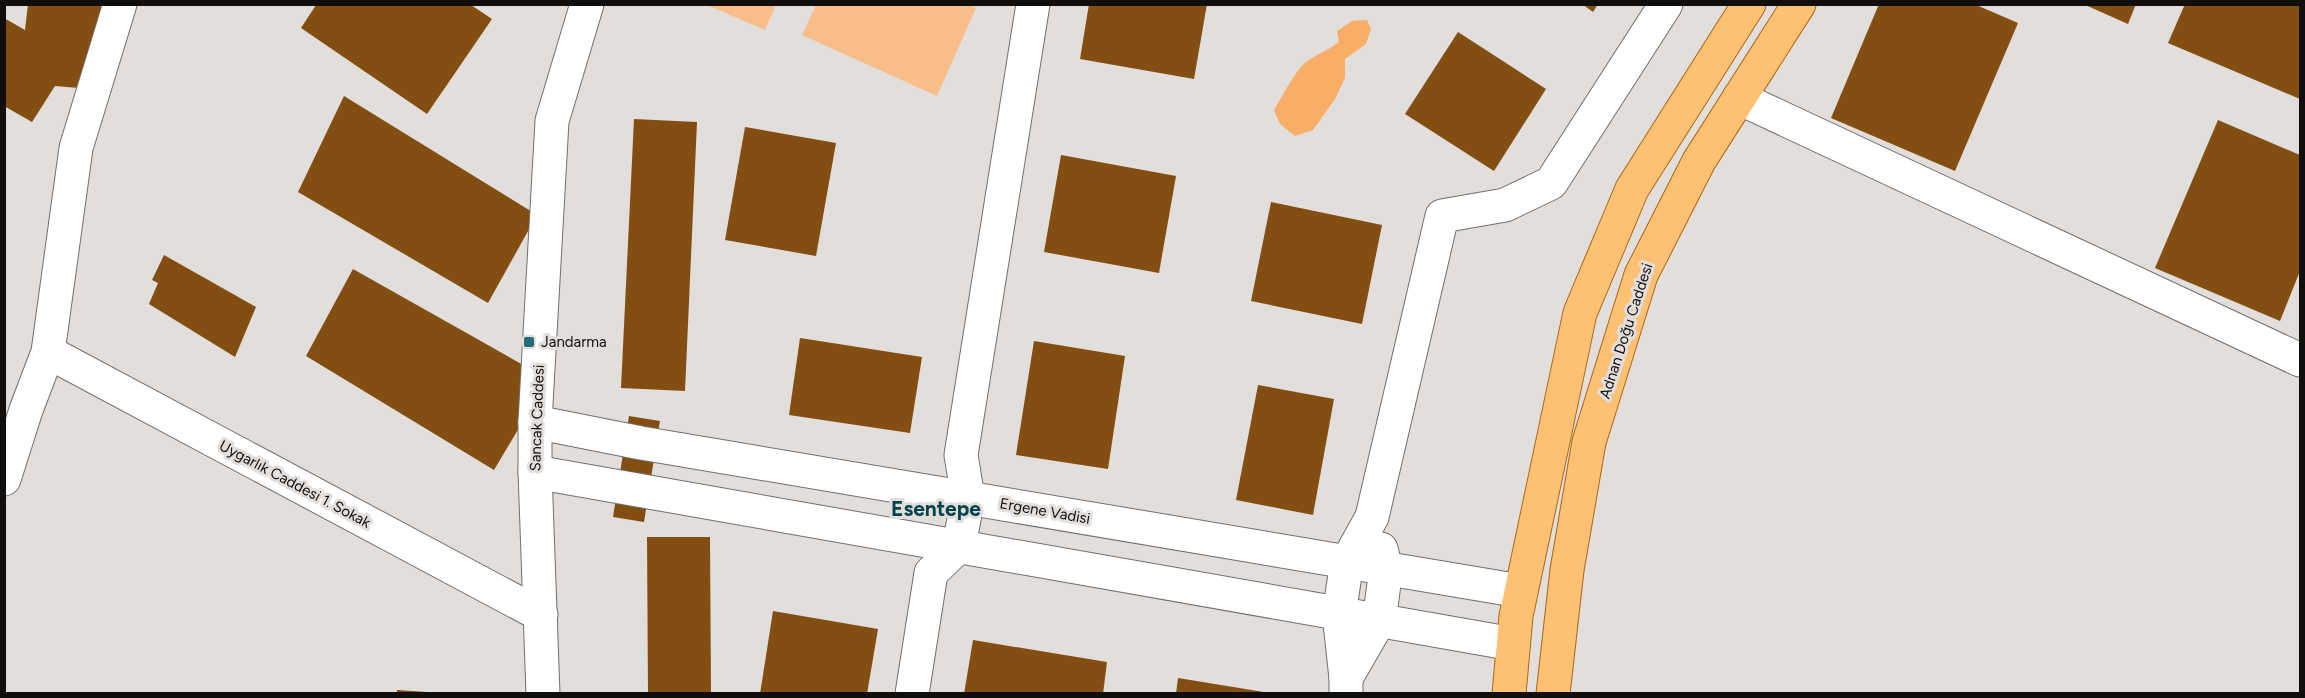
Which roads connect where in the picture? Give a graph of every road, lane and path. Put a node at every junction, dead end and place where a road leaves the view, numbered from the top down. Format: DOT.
graph roads {
  1 [pos="120,4"];
  2 [pos="587,4"];
  3 [pos="1033,4"];
  4 [pos="1665,4"];
  5 [pos="1749,4"];
  6 [pos="1800,4"];
  7 [pos="1739,99"];
  8 [pos="48,352"];
  9 [pos="2301,360"];
  10 [pos="535,422"];
  11 [pos="961,455"];
  12 [pos="535,472"];
  13 [pos="4,479"];
  14 [pos="927,490"];
  15 [pos="968,498"];
  16 [pos="1372,517"];
  17 [pos="919,539"];
  18 [pos="959,546"];
  19 [pos="1347,562"];
  20 [pos="1386,568"];
  21 [pos="932,573"];
  22 [pos="1520,591"];
  23 [pos="1339,614"];
  24 [pos="541,615"];
  25 [pos="1379,621"];
  26 [pos="1513,644"];
  27 [pos="1346,686"];
  28 [pos="543,693"];
  29 [pos="912,693"];
  30 [pos="1509,693"];
  31 [pos="1553,693"];
  1 -- 8 [label="street"];
  2 -- 10 [label="street, Sancak Caddesi"];
  3 -- 11 [label="street"];
  4 -- 16 [label="street"];
  5 -- 22 [label="main road"];
  6 -- 7 [label="main road, Adnan Doğu Caddesi"];
  7 -- 9 [label="street"];
  7 -- 31 [label="main road, Adnan Doğu Caddesi"];
  8 -- 13 [label="street"];
  8 -- 24 [label="street, Uygarlık Caddesi 1. Sokak"];
  10 -- 12 [label="street, Sancak Caddesi"];
  10 -- 14 [label="street, Ergene Vadisi"];
  11 -- 14 [label="street"];
  11 -- 15 [label="street"];
  12 -- 17 [label="street"];
  12 -- 24 [label="street, Sancak Caddesi"];
  14 -- 15 [label="street, Ergene Vadisi"];
  14 -- 17 [label="street"];
  15 -- 18 [label="street"];
  15 -- 19 [label="street, Ergene Vadisi"];
  16 -- 19 [label="street"];
  16 -- 20 [label="street"];
  17 -- 18 [label="street"];
  17 -- 21 [label="street"];
  18 -- 21 [label="street"];
  18 -- 23 [label="street"];
  19 -- 20 [label="street, Ergene Vadisi"];
  19 -- 23 [label="street"];
  20 -- 22 [label="street, Ergene Vadisi"];
  20 -- 25 [label="street"];
  21 -- 29 [label="street"];
  22 -- 26 [label="main road"];
  23 -- 25 [label="street"];
  23 -- 27 [label="street"];
  24 -- 28 [label="street, Sancak Caddesi"];
  25 -- 26 [label="street"];
  25 -- 27 [label="street"];
  26 -- 30 [label="main road"];
}
